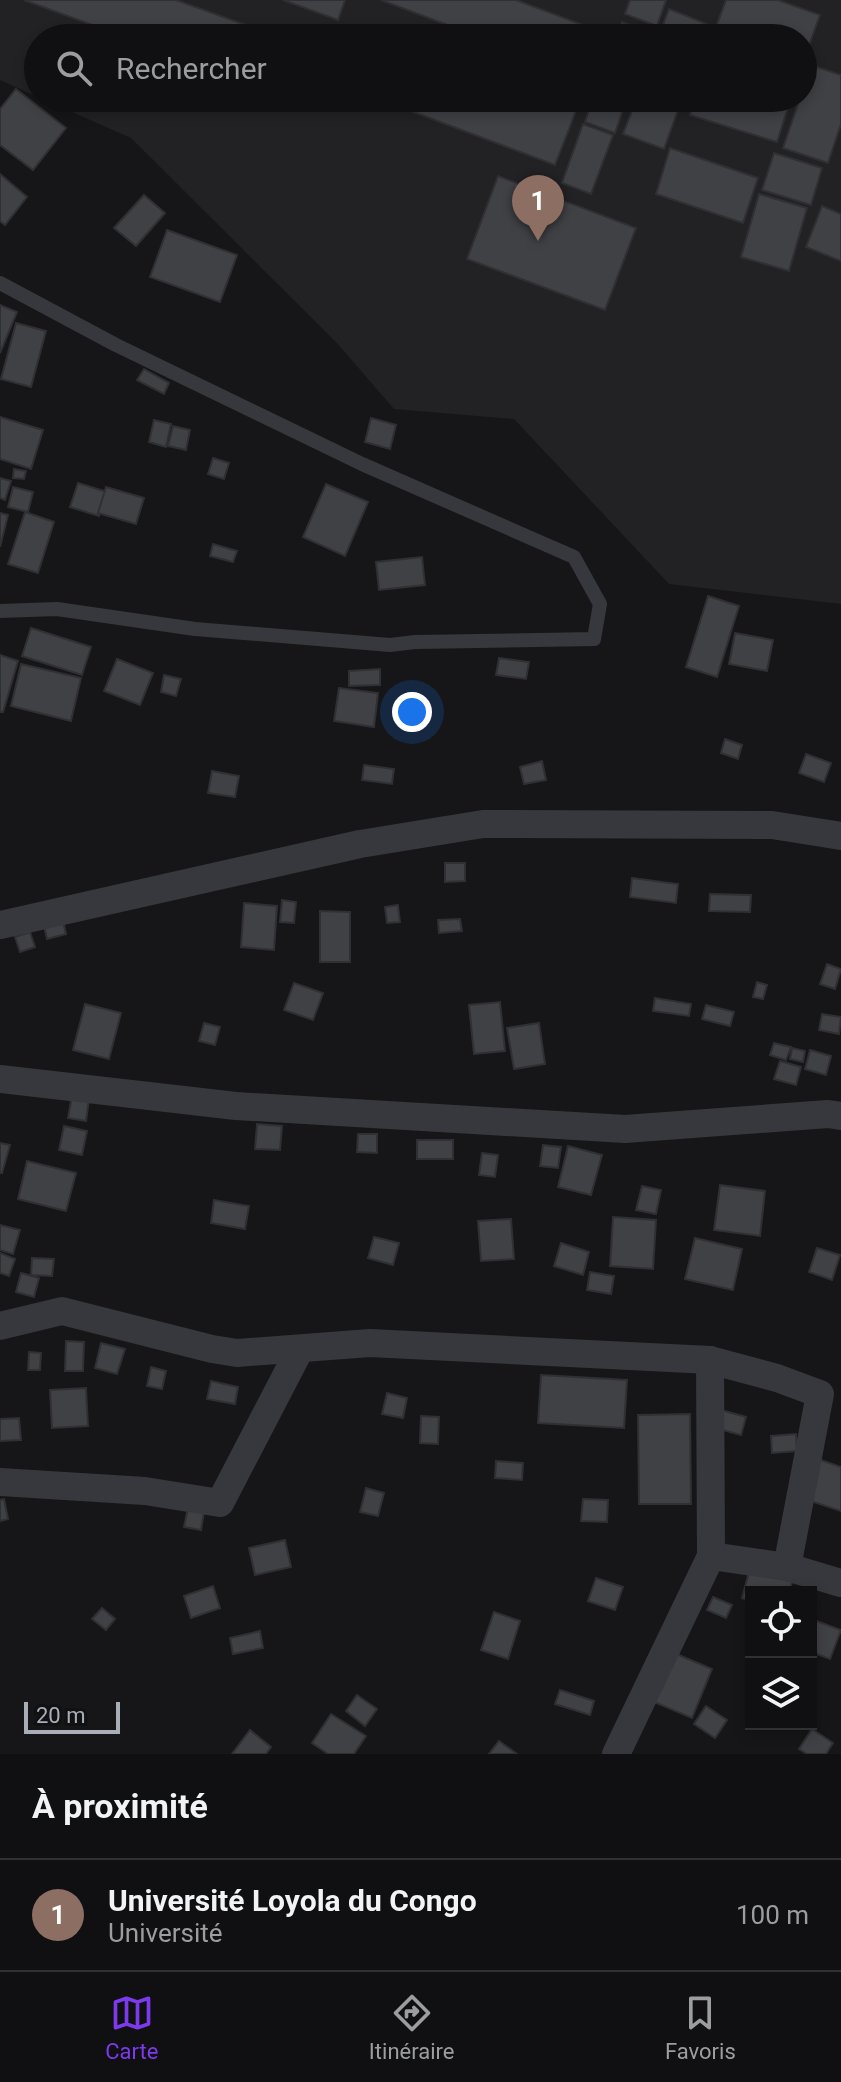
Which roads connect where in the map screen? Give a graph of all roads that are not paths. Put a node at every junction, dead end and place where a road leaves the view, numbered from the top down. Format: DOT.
graph roads {
  1 [pos="0,283"];
  2 [pos="0,611"];
  3 [pos="841,836"];
  4 [pos="0,925"];
  5 [pos="0,1079"];
  6 [pos="841,1116"];
  7 [pos="0,1326"];
  8 [pos="300,1349"];
  9 [pos="710,1360"];
  10 [pos="0,1482"];
  11 [pos="711,1556"];
  12 [pos="787,1567"];
  13 [pos="841,1583"];
  14 [pos="616,1754"];
  1 -- 2 [label="lane"];
  3 -- 4 [label="street"];
  5 -- 6 [label="street"];
  7 -- 8 [label="street"];
  8 -- 9 [label="street"];
  8 -- 10 [label="street"];
  9 -- 11 [label="street"];
  9 -- 12 [label="street"];
  11 -- 12 [label="street"];
  11 -- 14 [label="street"];
  12 -- 13 [label="street"];
}
